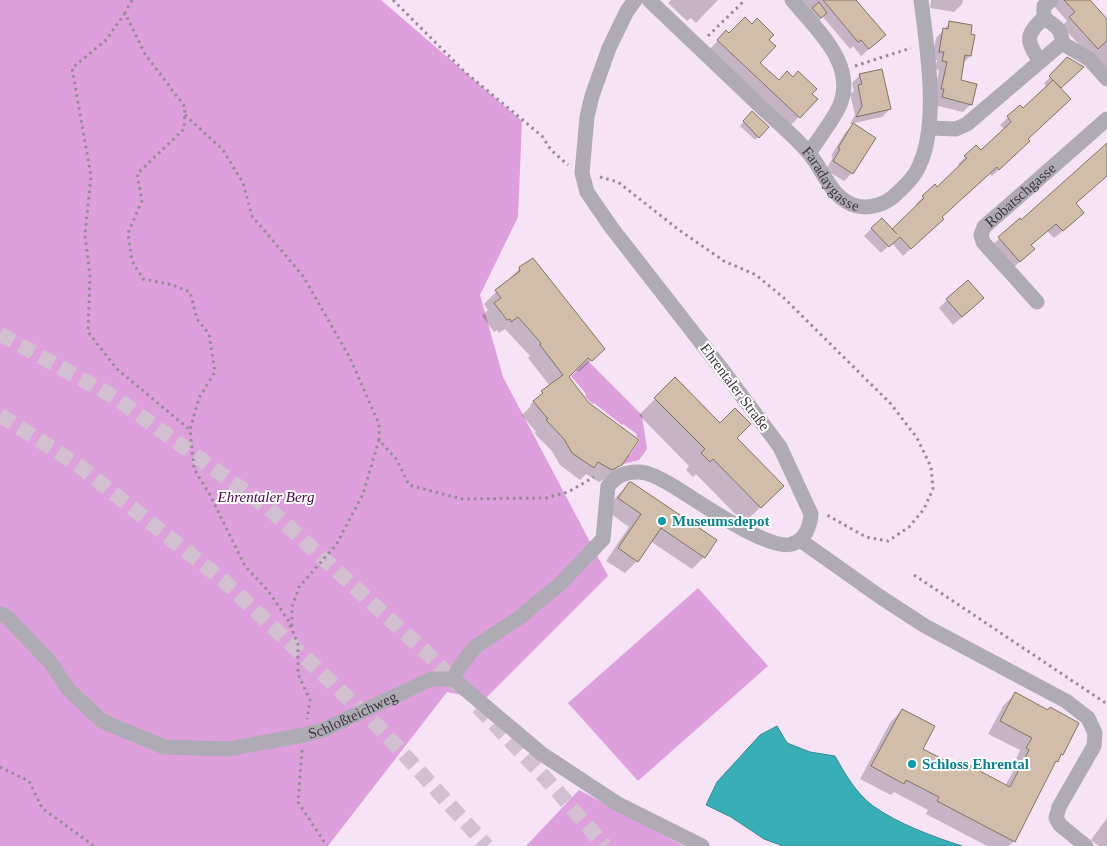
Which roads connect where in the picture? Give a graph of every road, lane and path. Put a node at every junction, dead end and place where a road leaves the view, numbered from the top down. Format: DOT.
graph roads {
  1 [pos="132,0"];
  2 [pos="393,0"];
  3 [pos="635,0"];
  4 [pos="649,0"];
  5 [pos="745,0"];
  6 [pos="792,0"];
  7 [pos="921,0"];
  8 [pos="1051,0"];
  9 [pos="125,13"];
  10 [pos="1044,18"];
  11 [pos="926,43"];
  12 [pos="1062,43"];
  13 [pos="697,46"];
  14 [pos="1040,61"];
  15 [pos="843,70"];
  16 [pos="1107,79"];
  17 [pos="185,115"];
  18 [pos="1107,119"];
  19 [pos="930,128"];
  20 [pos="809,153"];
  21 [pos="582,173"];
  22 [pos="1037,302"];
  23 [pos="190,430"];
  24 [pos="379,440"];
  25 [pos="590,481"];
  26 [pos="805,501"];
  27 [pos="800,540"];
  28 [pos="914,574"];
  29 [pos="0,614"];
  30 [pos="292,629"];
  31 [pos="453,679"];
  32 [pos="1107,704"];
  33 [pos="304,735"];
  34 [pos="0,767"];
  35 [pos="94,846"];
  36 [pos="327,846"];
  37 [pos="702,846"];
  38 [pos="1086,846"];
  1 -- 9 [label="path"];
  2 -- 21 [label="path"];
  3 -- 21 [label="street, Ehrentaler Straße"];
  4 -- 13 [label="street, Faradaygasse"];
  5 -- 13 [label="path"];
  6 -- 15 [label="street"];
  7 -- 11 [label="street, Faradaygasse"];
  8 -- 10 [label="street"];
  9 -- 17 [label="path"];
  9 -- 23 [label="path"];
  10 -- 12 [label="street"];
  10 -- 14 [label="street"];
  11 -- 15 [label="path"];
  11 -- 19 [label="street, Faradaygasse"];
  12 -- 14 [label="street"];
  12 -- 16 [label="street"];
  13 -- 20 [label="street, Faradaygasse"];
  14 -- 19 [label="street"];
  15 -- 20 [label="street"];
  17 -- 23 [label="path"];
  17 -- 24 [label="path"];
  18 -- 22 [label="street, Robatschgasse"];
  19 -- 20 [label="street, Faradaygasse"];
  21 -- 26 [label="street, Ehrentaler Straße"];
  21 -- 26 [label="path"];
  23 -- 30 [label="path"];
  24 -- 25 [label="path"];
  24 -- 30 [label="path"];
  26 -- 27 [label="street, Ehrentaler Straße"];
  27 -- 31 [label="street"];
  27 -- 38 [label="street"];
  28 -- 32 [label="path"];
  29 -- 33 [label="street, Schloßteichweg"];
  30 -- 33 [label="path"];
  31 -- 33 [label="street, Schloßteichweg"];
  31 -- 37 [label="street"];
  33 -- 36 [label="path"];
  34 -- 35 [label="path"];
}
